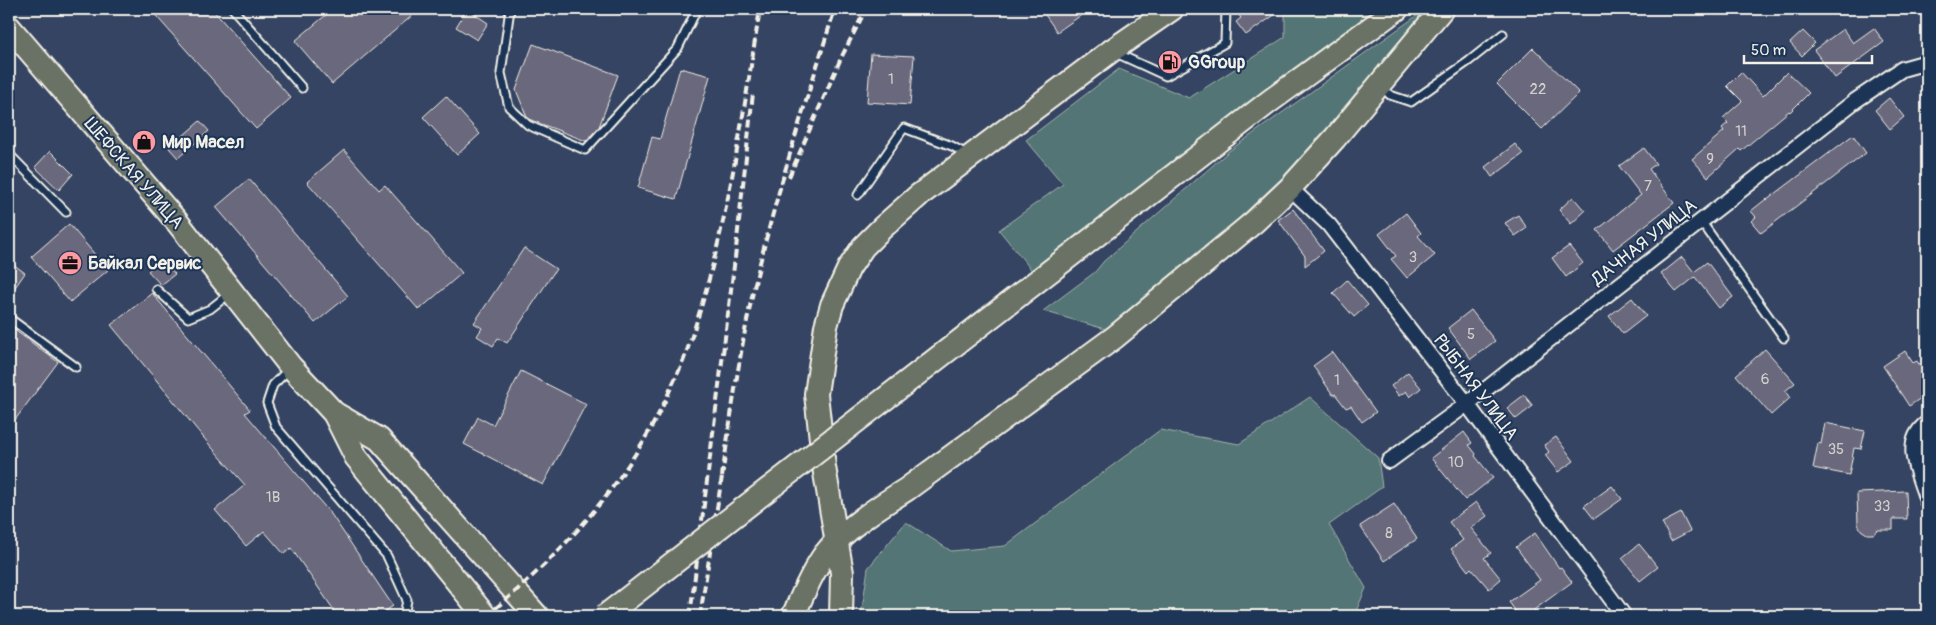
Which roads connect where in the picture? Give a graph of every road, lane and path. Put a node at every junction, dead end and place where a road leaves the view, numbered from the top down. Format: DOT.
graph roads {
  1 [pos="233,9"];
  2 [pos="510,9"];
  3 [pos="698,9"];
  4 [pos="1172,9"];
  5 [pos="1226,9"];
  6 [pos="1442,9"];
  7 [pos="1394,11"];
  8 [pos="9,27"];
  9 [pos="1503,34"];
  10 [pos="1111,51"];
  11 [pos="1927,62"];
  12 [pos="1379,84"];
  13 [pos="302,88"];
  14 [pos="9,154"];
  15 [pos="970,157"];
  16 [pos="1290,188"];
  17 [pos="858,195"];
  18 [pos="66,212"];
  19 [pos="1701,221"];
  20 [pos="156,289"];
  21 [pos="231,292"];
  22 [pos="9,318"];
  23 [pos="1784,338"];
  24 [pos="76,367"];
  25 [pos="291,367"];
  26 [pos="1467,404"];
  27 [pos="334,412"];
  28 [pos="1927,422"];
  29 [pos="1390,461"];
  30 [pos="1927,501"];
  31 [pos="836,541"];
  32 [pos="404,616"];
  33 [pos="485,616"];
  34 [pos="537,616"];
  35 [pos="605,616"];
  36 [pos="793,616"];
  37 [pos="841,616"];
  38 [pos="1624,616"];
  1 -- 13 [label="lane"];
  2 -- 3 [label="lane"];
  4 -- 10 [label="main road"];
  5 -- 10 [label="lane"];
  6 -- 12 [label="main road"];
  7 -- 35 [label="main road, bridge"];
  8 -- 21 [label="main road, ШЕФСКАЯ УЛИЦА"];
  9 -- 12 [label="lane"];
  10 -- 15 [label="main road"];
  11 -- 19 [label="street, ДАЧНАЯ УЛИЦА"];
  12 -- 16 [label="main road"];
  14 -- 18 [label="lane"];
  15 -- 17 [label="lane"];
  15 -- 31 [label="main road"];
  16 -- 26 [label="street, РЫБНАЯ УЛИЦА"];
  16 -- 31 [label="main road"];
  19 -- 23 [label="lane"];
  19 -- 26 [label="street, ДАЧНАЯ УЛИЦА"];
  20 -- 21 [label="lane"];
  21 -- 25 [label="main road, ШЕФСКАЯ УЛИЦА"];
  22 -- 24 [label="lane"];
  25 -- 27 [label="main road, ШЕФСКАЯ УЛИЦА"];
  25 -- 32 [label="lane"];
  26 -- 29 [label="street, ДАЧНАЯ УЛИЦА"];
  26 -- 38 [label="street, РЫБНАЯ УЛИЦА"];
  27 -- 33 [label="main road"];
  27 -- 34 [label="main road"];
  28 -- 30 [label="street"];
  31 -- 36 [label="main road"];
  31 -- 37 [label="main road"];
}
